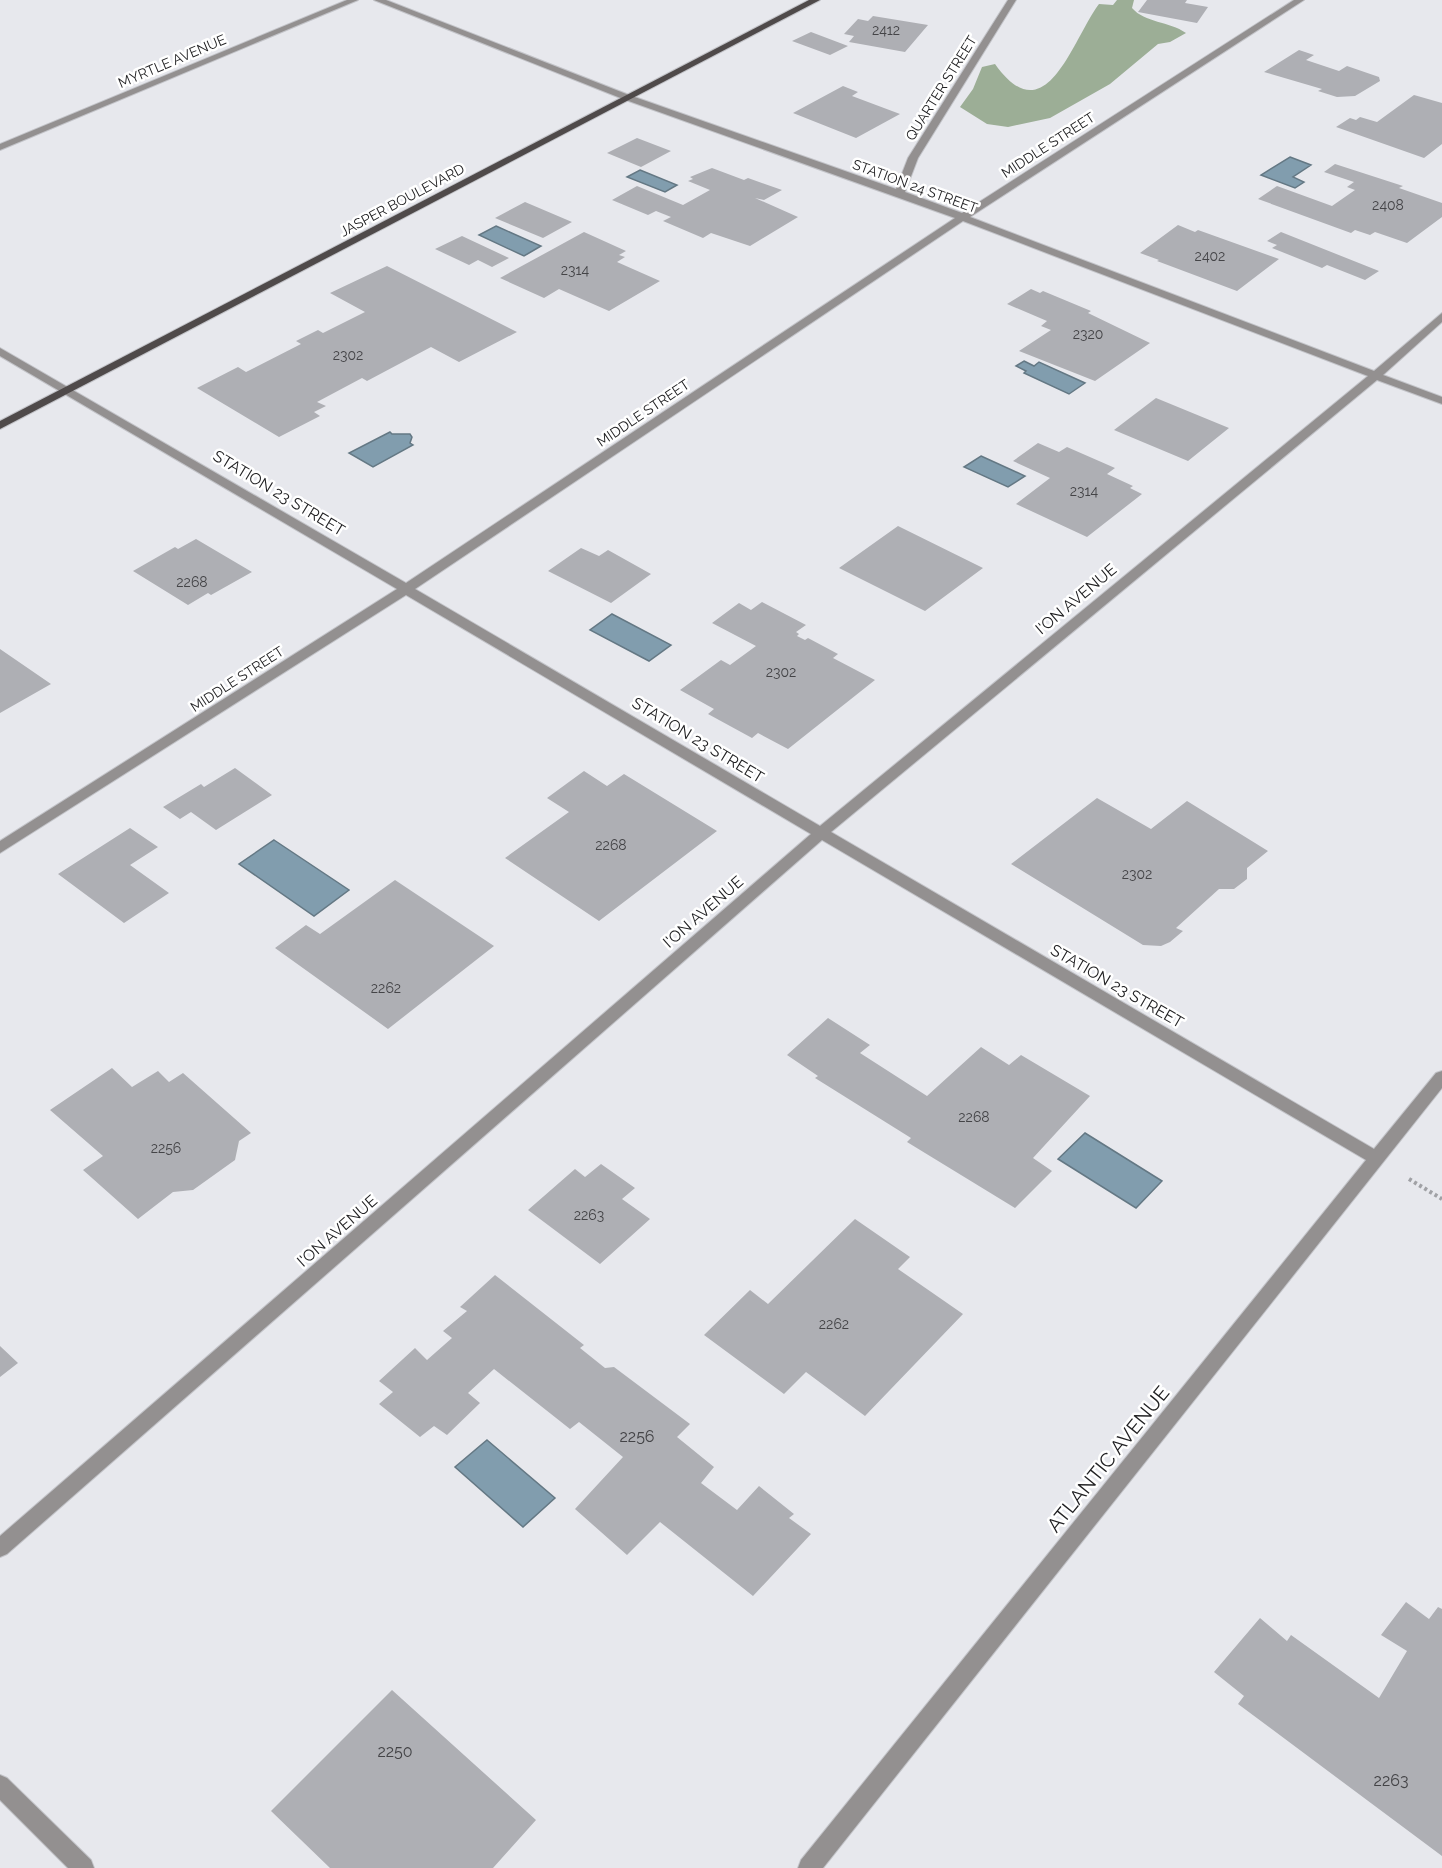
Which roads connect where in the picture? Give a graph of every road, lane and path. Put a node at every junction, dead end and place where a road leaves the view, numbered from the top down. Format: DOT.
graph roads {
  1 [pos="354,0"];
  2 [pos="378,0"];
  3 [pos="816,0"];
  4 [pos="1012,0"];
  5 [pos="1300,0"];
  6 [pos="626,98"];
  7 [pos="0,147"];
  8 [pos="898,194"];
  9 [pos="963,217"];
  10 [pos="1442,316"];
  11 [pos="0,351"];
  12 [pos="1376,375"];
  13 [pos="70,390"];
  14 [pos="1442,401"];
  15 [pos="0,426"];
  16 [pos="406,589"];
  17 [pos="821,833"];
  18 [pos="0,848"];
  19 [pos="1442,1077"];
  20 [pos="1377,1159"];
  21 [pos="0,1548"];
  22 [pos="0,1785"];
  23 [pos="83,1868"];
  24 [pos="809,1868"];
  1 -- 7 [label="street, MYRTLE AVENUE"];
  2 -- 6 [label="street, STATION 24 STREET"];
  3 -- 6 [label="main road, JASPER BOULEVARD"];
  4 -- 8 [label="street, QUARTER STREET"];
  5 -- 9 [label="street, MIDDLE STREET"];
  6 -- 8 [label="street, STATION 24 STREET"];
  6 -- 13 [label="main road, JASPER BOULEVARD"];
  8 -- 9 [label="street, STATION 24 STREET"];
  9 -- 12 [label="street, STATION 24 STREET"];
  9 -- 16 [label="street, MIDDLE STREET"];
  10 -- 12 [label="street, I'ON AVENUE"];
  11 -- 13 [label="street, STATION 23 STREET"];
  12 -- 14 [label="street, STATION 24 STREET"];
  12 -- 17 [label="street, I'ON AVENUE"];
  13 -- 15 [label="main road, JASPER BOULEVARD"];
  13 -- 16 [label="street, STATION 23 STREET"];
  16 -- 17 [label="street, STATION 23 STREET"];
  16 -- 18 [label="street, MIDDLE STREET"];
  17 -- 20 [label="street, STATION 23 STREET"];
  17 -- 21 [label="street, I'ON AVENUE"];
  19 -- 20 [label="street, ATLANTIC AVENUE"];
  20 -- 24 [label="street, ATLANTIC AVENUE"];
  22 -- 23 [label="street"];
}
